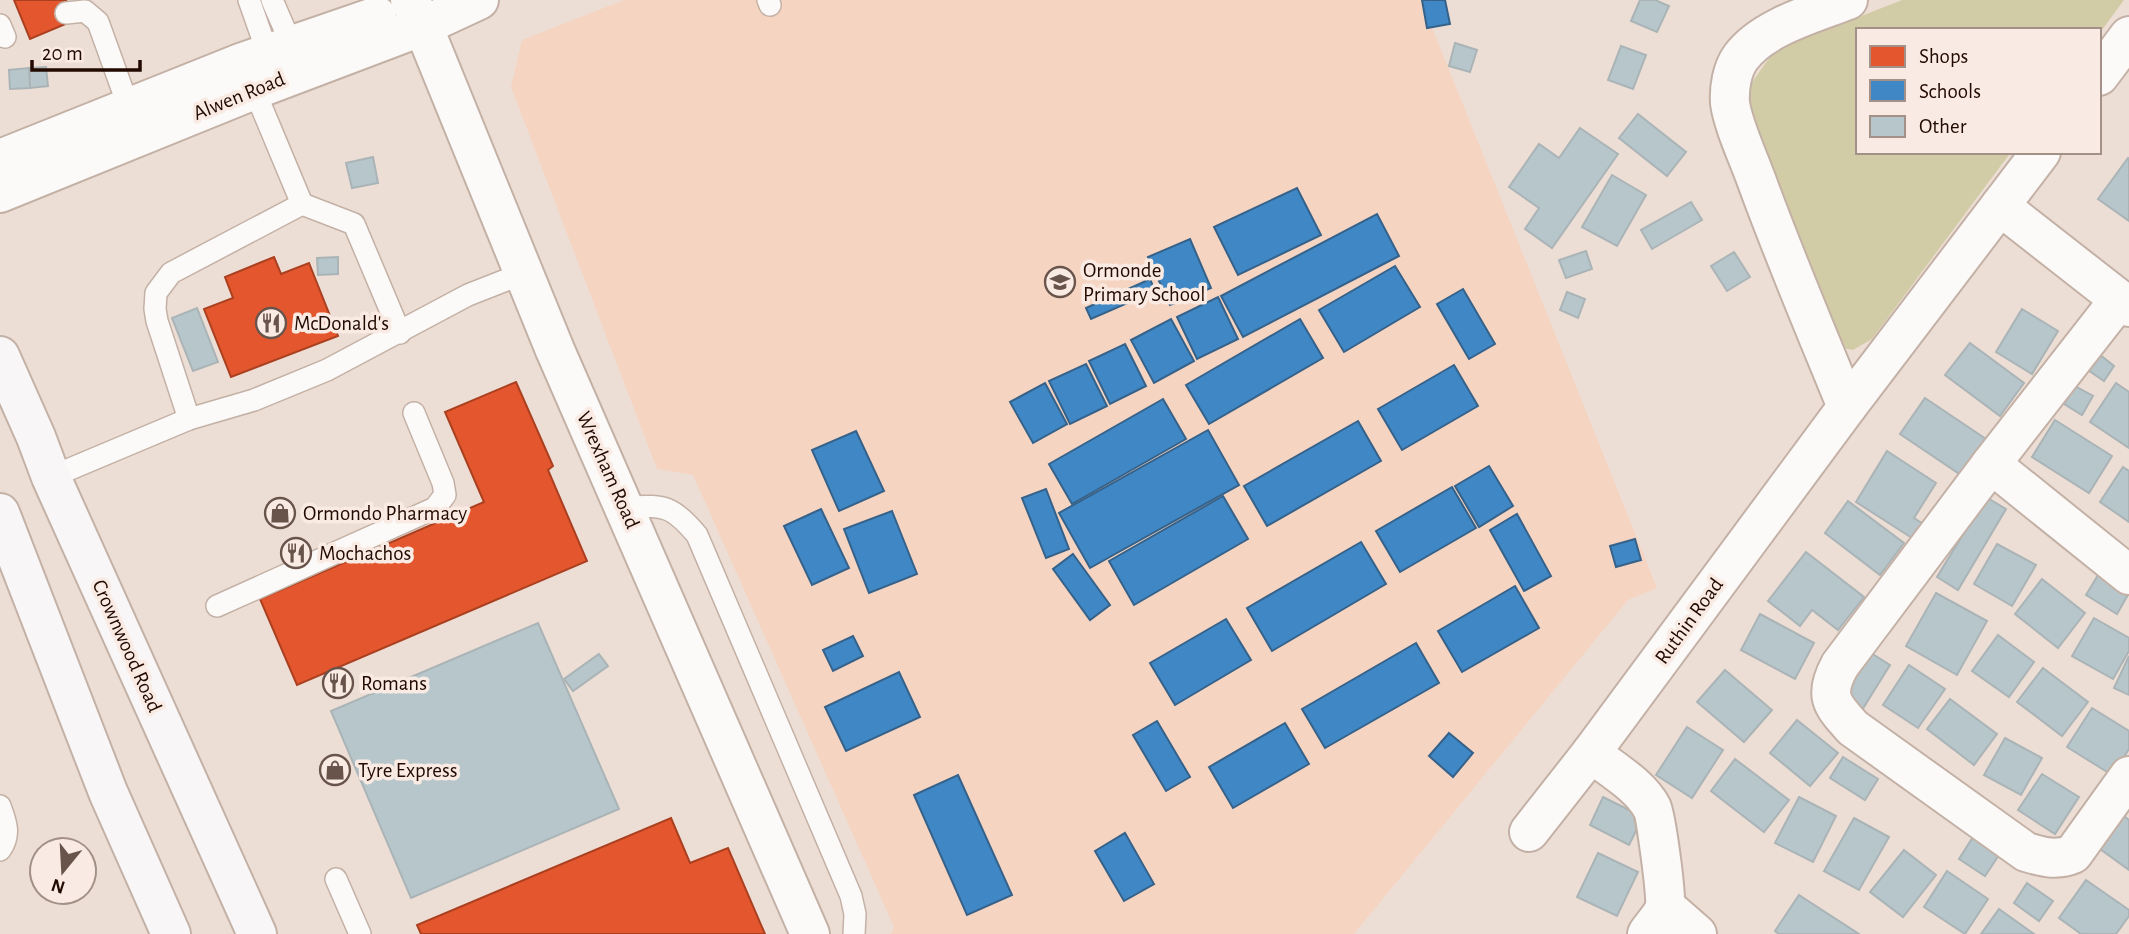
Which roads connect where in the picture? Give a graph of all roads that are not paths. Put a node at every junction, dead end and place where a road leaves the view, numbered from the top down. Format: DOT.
graph roads {
  1 [pos="249,0"];
  2 [pos="272,0"];
  3 [pos="479,0"];
  4 [pos="1848,0"];
  5 [pos="417,8"];
  6 [pos="66,13"];
  7 [pos="2129,36"];
  8 [pos="264,63"];
  9 [pos="2101,73"];
  10 [pos="129,108"];
  11 [pos="2039,154"];
  12 [pos="0,159"];
  13 [pos="0,193"];
  14 [pos="302,204"];
  15 [pos="2000,206"];
  16 [pos="524,273"];
  17 [pos="2124,303"];
  18 [pos="400,332"];
  19 [pos="0,356"];
  20 [pos="1847,407"];
  21 [pos="414,413"];
  22 [pos="189,419"];
  23 [pos="1991,464"];
  24 [pos="51,477"];
  25 [pos="624,507"];
  26 [pos="0,513"];
  27 [pos="2129,575"];
  28 [pos="217,606"];
  29 [pos="1591,752"];
  30 [pos="2129,776"];
  31 [pos="0,806"];
  32 [pos="1529,832"];
  33 [pos="0,850"];
  34 [pos="336,879"];
  35 [pos="1656,920"];
  36 [pos="171,934"];
  37 [pos="257,934"];
  38 [pos="360,934"];
  39 [pos="810,934"];
  40 [pos="853,934"];
  41 [pos="1697,934"];
  1 -- 8 [label="lane"];
  2 -- 8 [label="lane"];
  3 -- 5 [label="street, Alwen Road"];
  4 -- 20 [label="street"];
  5 -- 8 [label="street, Alwen Road"];
  5 -- 8 [label="street, Alwen Road"];
  5 -- 16 [label="street, Wrexham Road"];
  6 -- 10 [label="lane"];
  7 -- 9 [label="street"];
  8 -- 10 [label="street, Alwen Road"];
  8 -- 13 [label="street, Alwen Road"];
  8 -- 14 [label="lane"];
  10 -- 12 [label="street, Alwen Road"];
  11 -- 15 [label="street, Ruthin Road"];
  14 -- 18 [label="lane"];
  14 -- 22 [label="lane"];
  15 -- 17 [label="street"];
  15 -- 20 [label="street, Ruthin Road"];
  16 -- 18 [label="lane"];
  16 -- 25 [label="street, Wrexham Road"];
  17 -- 23 [label="street"];
  18 -- 22 [label="lane"];
  19 -- 24 [label="main road, Crownwood Road"];
  20 -- 29 [label="street, Ruthin Road"];
  21 -- 28 [label="lane"];
  22 -- 24 [label="lane"];
  23 -- 27 [label="street"];
  23 -- 30 [label="street"];
  24 -- 37 [label="main road, Crownwood Road"];
  25 -- 39 [label="street, Wrexham Road"];
  25 -- 40 [label="lane"];
  26 -- 36 [label="main road"];
  29 -- 32 [label="street, Ruthin Road"];
  29 -- 35 [label="street"];
  31 -- 33 [label="lane"];
  34 -- 38 [label="lane"];
  35 -- 41 [label="street"];
}
